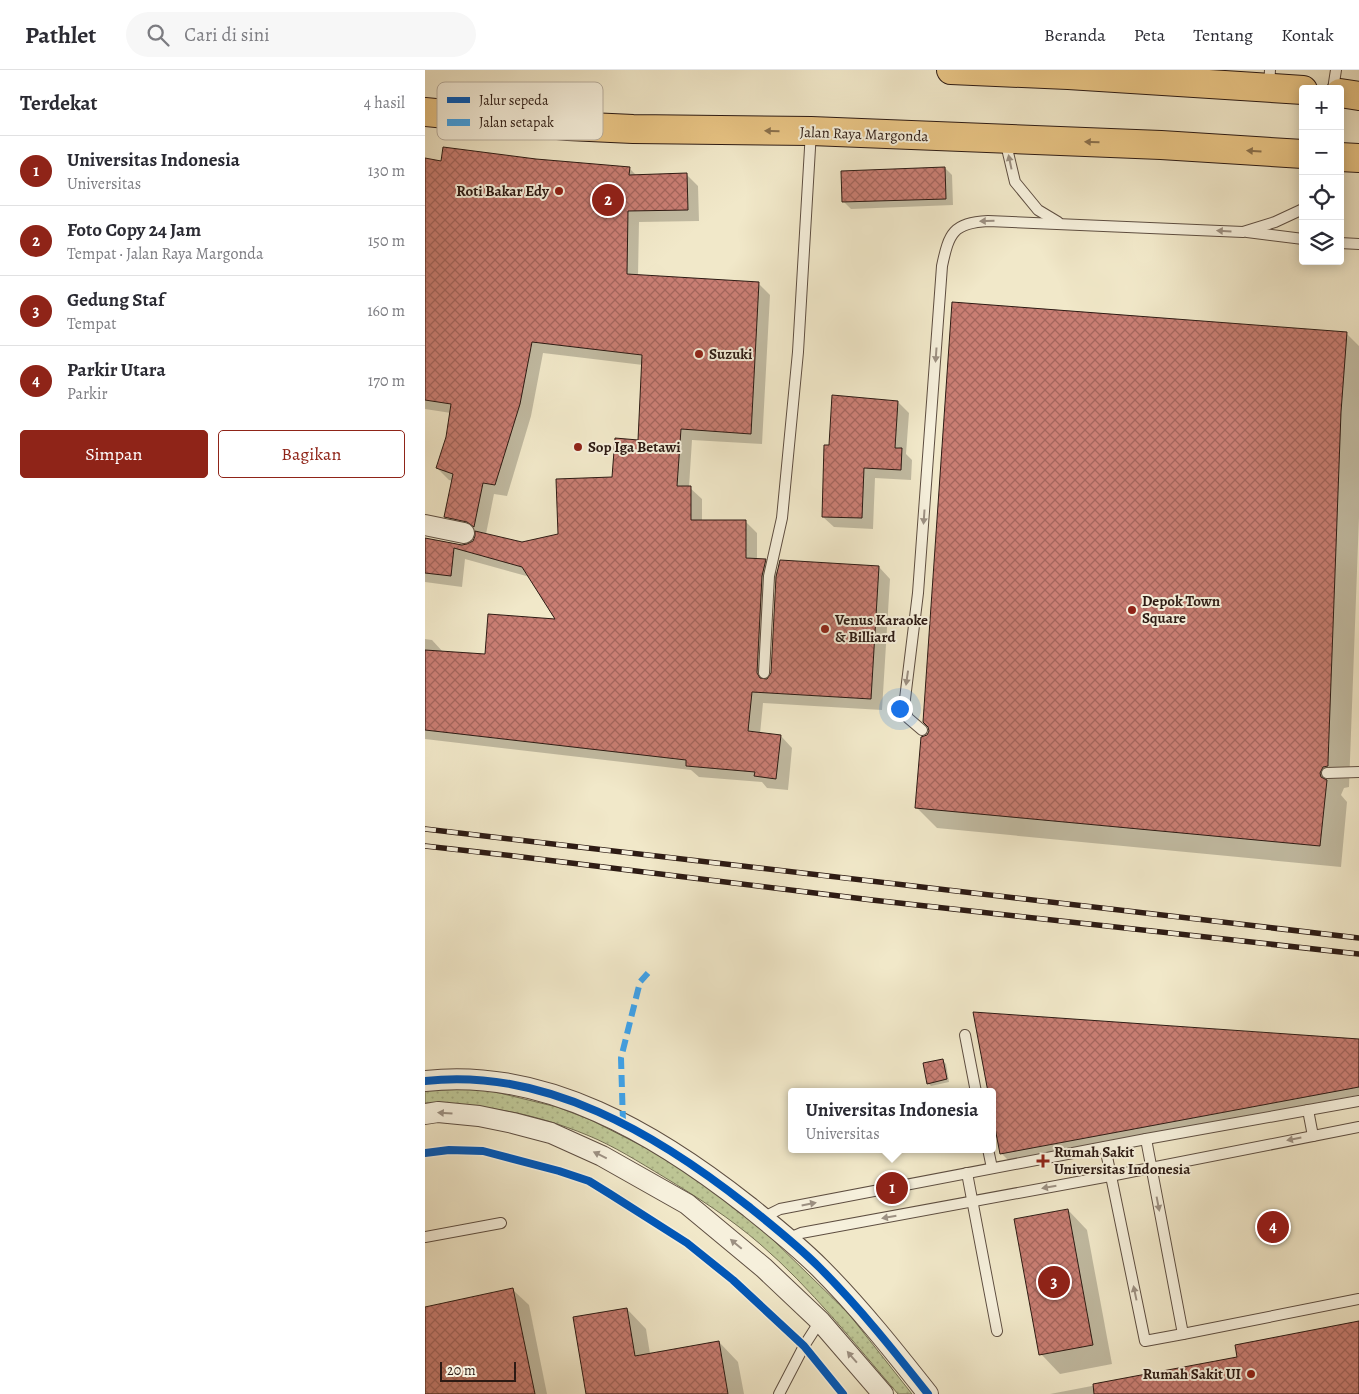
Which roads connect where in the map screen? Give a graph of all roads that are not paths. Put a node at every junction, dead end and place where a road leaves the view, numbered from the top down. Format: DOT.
graph roads {
  1 [pos="951,70"];
  2 [pos="1336,70"];
  3 [pos="1005,71"];
  4 [pos="1068,72"];
  5 [pos="1107,73"];
  6 [pos="1270,79"];
  7 [pos="1334,85"];
  8 [pos="1299,89"];
  9 [pos="1344,94"];
  10 [pos="1359,96"];
  11 [pos="603,128"];
  12 [pos="811,131"];
  13 [pos="1005,139"];
  14 [pos="1299,154"];
  15 [pos="1299,211"];
  16 [pos="1061,224"];
  17 [pos="1243,232"];
  18 [pos="1299,239"];
  19 [pos="1344,243"];
  20 [pos="1359,244"];
  21 [pos="425,525"];
  22 [pos="464,533"];
  23 [pos="764,673"];
  24 [pos="922,730"];
  25 [pos="1359,772"];
  26 [pos="1327,773"];
  27 [pos="965,1035"];
  28 [pos="425,1081"];
  29 [pos="976,1088"];
  30 [pos="1359,1101"];
  31 [pos="1308,1110"];
  32 [pos="425,1114"];
  33 [pos="1359,1127"];
  34 [pos="1313,1136"];
  35 [pos="1146,1139"];
  36 [pos="1105,1147"];
  37 [pos="989,1153"];
  38 [pos="991,1168"];
  39 [pos="1151,1168"];
  40 [pos="967,1173"];
  41 [pos="1111,1176"];
  42 [pos="973,1202"];
  43 [pos="762,1218"];
  44 [pos="501,1223"];
  45 [pos="425,1237"];
  46 [pos="789,1238"];
  47 [pos="1359,1298"];
  48 [pos="820,1321"];
  49 [pos="997,1331"];
  50 [pos="1183,1334"];
  51 [pos="779,1394"];
  52 [pos="883,1394"];
  53 [pos="928,1394"];
  1 -- 3 [label="main road"];
  2 -- 7 [label="lane"];
  3 -- 4 [label="main road"];
  4 -- 5 [label="main road"];
  5 -- 6 [label="main road"];
  6 -- 8 [label="main road"];
  9 -- 10 [label="main road"];
  12 -- 11 [label="main road, Jalan Raya Margonda, one-way"];
  12 -- 13 [label="main road, Jalan Raya Margonda"];
  12 -- 23 [label="lane"];
  14 -- 13 [label="main road, Jalan Raya Margonda, one-way"];
  16 -- 13 [label="lane, one-way"];
  15 -- 17 [label="lane"];
  17 -- 16 [label="lane, one-way"];
  16 -- 24 [label="lane, one-way"];
  17 -- 18 [label="lane"];
  19 -- 20 [label="lane"];
  21 -- 22 [label="street"];
  25 -- 26 [label="lane"];
  27 -- 29 [label="lane"];
  28 -- 43 [label="street"];
  30 -- 31 [label="lane"];
  31 -- 34 [label="lane"];
  31 -- 35 [label="lane"];
  48 -- 32 [label="street, one-way"];
  33 -- 34 [label="lane"];
  34 -- 39 [label="lane, one-way"];
  35 -- 36 [label="lane"];
  35 -- 39 [label="lane"];
  36 -- 38 [label="lane"];
  36 -- 41 [label="lane"];
  37 -- 38 [label="lane"];
  38 -- 40 [label="lane"];
  39 -- 41 [label="lane"];
  39 -- 50 [label="lane, one-way"];
  40 -- 42 [label="lane"];
  43 -- 40 [label="lane, one-way"];
  41 -- 42 [label="lane, one-way"];
  50 -- 41 [label="lane, one-way"];
  42 -- 46 [label="lane, one-way"];
  42 -- 49 [label="lane"];
  43 -- 46 [label="street"];
  44 -- 45 [label="lane"];
  46 -- 53 [label="street"];
  47 -- 50 [label="lane"];
  48 -- 51 [label="lane"];
  52 -- 48 [label="street, one-way"];
}
